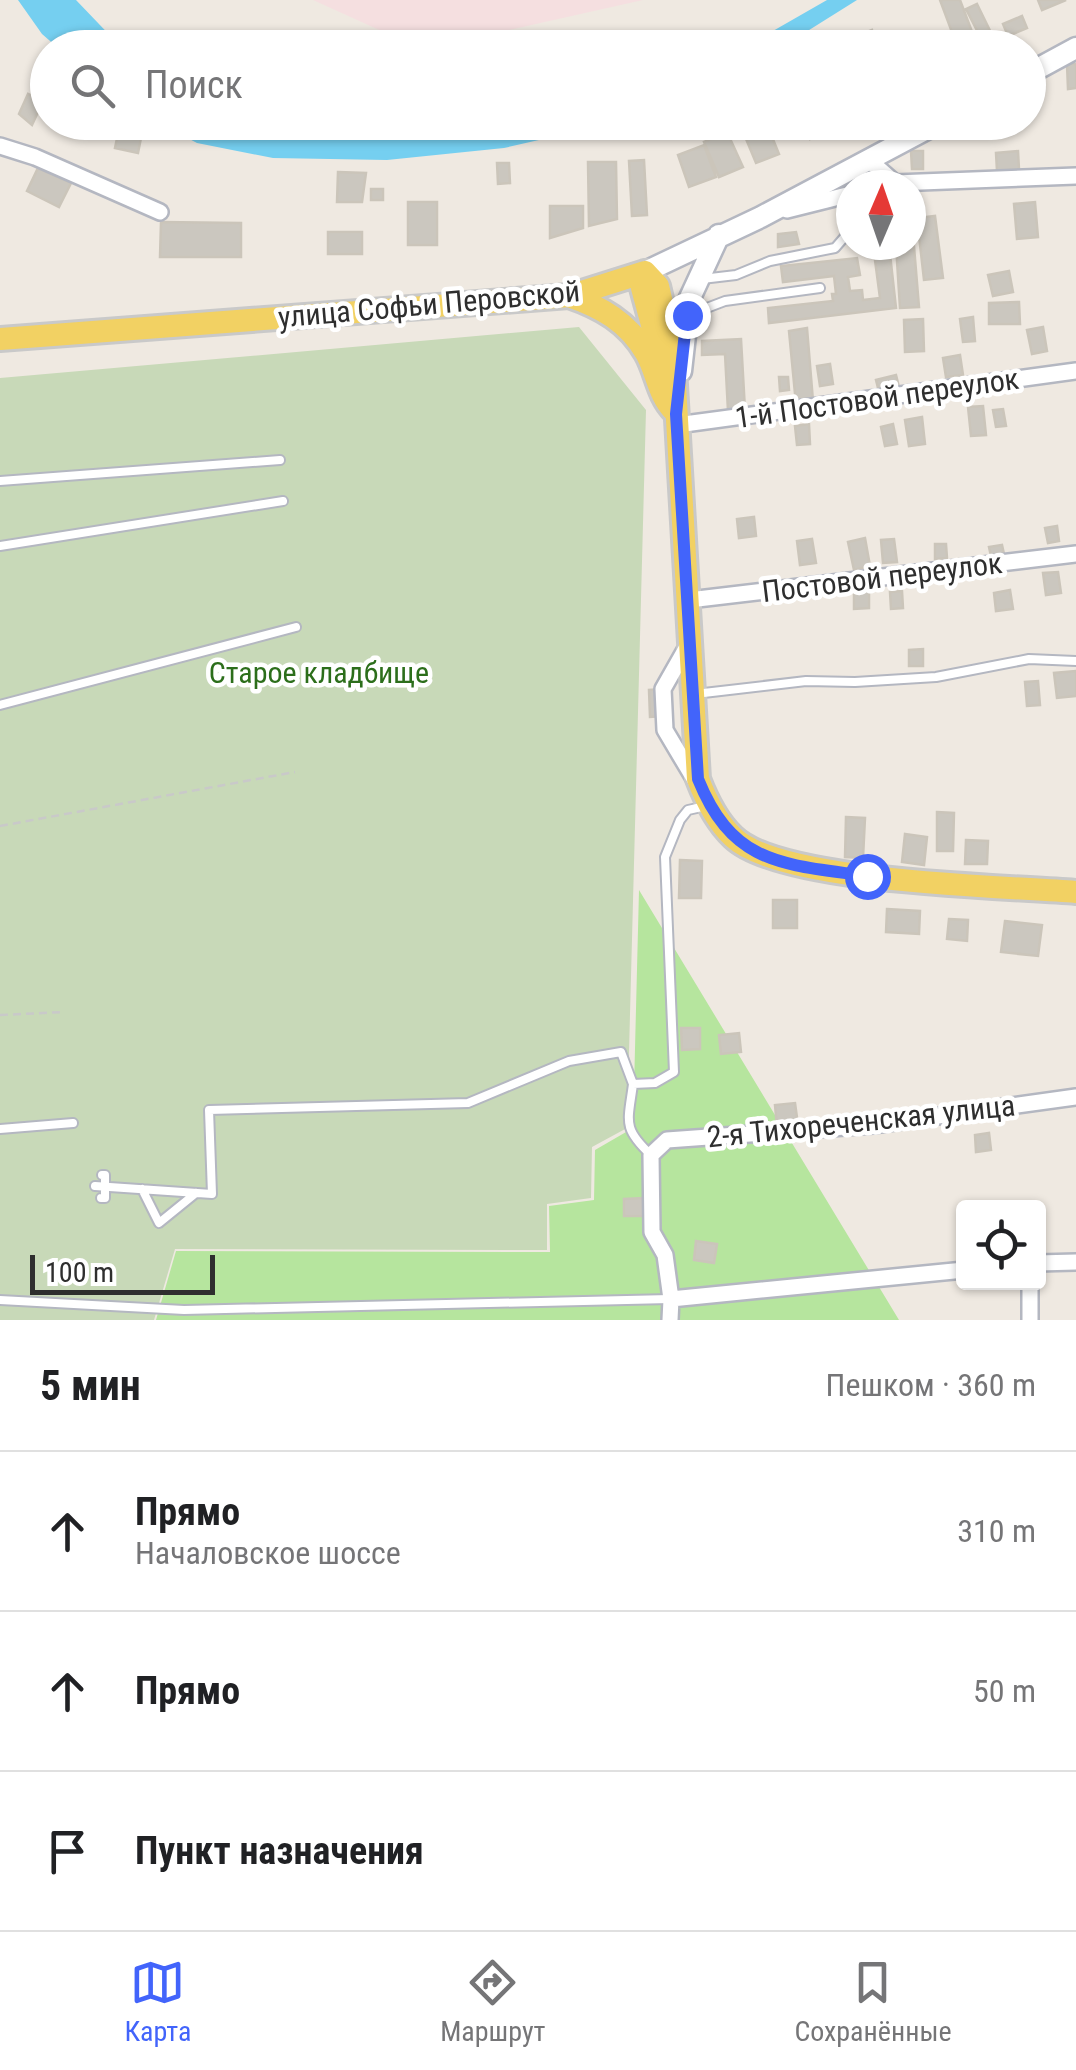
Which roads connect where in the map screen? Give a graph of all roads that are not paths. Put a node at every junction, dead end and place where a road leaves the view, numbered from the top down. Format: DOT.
graph roads {
  1 [pos="1076,48"];
  2 [pos="1046,64"];
  3 [pos="908,140"];
  4 [pos="0,146"];
  5 [pos="870,161"];
  6 [pos="878,170"];
  7 [pos="1076,176"];
  8 [pos="926,182"];
  9 [pos="836,197"];
  10 [pos="160,212"];
  11 [pos="762,216"];
  12 [pos="719,235"];
  13 [pos="836,246"];
  14 [pos="645,272"];
  15 [pos="697,280"];
  16 [pos="820,288"];
  17 [pos="569,296"];
  18 [pos="687,315"];
  19 [pos="0,338"];
  20 [pos="1076,371"];
  21 [pos="677,419"];
  22 [pos="280,460"];
  23 [pos="0,481"];
  24 [pos="283,501"];
  25 [pos="0,546"];
  26 [pos="1076,554"];
  27 [pos="689,600"];
  28 [pos="296,627"];
  29 [pos="690,642"];
  30 [pos="1076,661"];
  31 [pos="690,695"];
  32 [pos="0,705"];
  33 [pos="706,800"];
  34 [pos="1076,892"];
  35 [pos="633,1084"];
  36 [pos="1076,1096"];
  37 [pos="73,1123"];
  38 [pos="0,1128"];
  39 [pos="651,1155"];
  40 [pos="102,1175"];
  41 [pos="94,1186"];
  42 [pos="105,1187"];
  43 [pos="142,1189"];
  44 [pos="196,1193"];
  45 [pos="101,1198"];
  46 [pos="1076,1262"];
  47 [pos="1046,1263"];
  48 [pos="956,1271"];
  49 [pos="1030,1290"];
  50 [pos="671,1299"];
  51 [pos="0,1300"];
  52 [pos="670,1320"];
  53 [pos="1030,1320"];
  1 -- 2 [label="main road"];
  3 -- 5 [label="main road, улица Софьи Перовской"];
  4 -- 10 [label="street"];
  5 -- 6 [label="street"];
  5 -- 11 [label="main road, улица Софьи Перовской"];
  7 -- 8 [label="street"];
  9 -- 11 [label="street"];
  11 -- 12 [label="main road, улица Софьи Перовской"];
  12 -- 14 [label="main road, улица Софьи Перовской"];
  12 -- 15 [label="main road"];
  13 -- 15 [label="lane"];
  14 -- 17 [label="main road, улица Софьи Перовской"];
  14 -- 21 [label="main road"];
  15 -- 18 [label="main road"];
  16 -- 18 [label="lane"];
  17 -- 19 [label="main road, улица Софьи Перовской"];
  17 -- 21 [label="main road"];
  18 -- 21 [label="main road"];
  20 -- 21 [label="street, 1-й Постовой переулок"];
  21 -- 27 [label="main road"];
  22 -- 23 [label="lane"];
  24 -- 25 [label="lane"];
  26 -- 27 [label="street, Постовой переулок"];
  27 -- 29 [label="main road"];
  28 -- 32 [label="lane"];
  29 -- 31 [label="main road"];
  29 -- 33 [label="street"];
  30 -- 31 [label="lane"];
  31 -- 33 [label="main road"];
  33 -- 34 [label="main road"];
  33 -- 35 [label="lane"];
  35 -- 39 [label="lane"];
  35 -- 44 [label="lane"];
  36 -- 39 [label="street, 2-я Тихореченская улица"];
  37 -- 38 [label="lane"];
  39 -- 50 [label="street"];
  40 -- 42 [label="lane"];
  41 -- 42 [label="lane"];
  42 -- 43 [label="lane"];
  42 -- 45 [label="lane"];
  43 -- 44 [label="lane"];
  43 -- 44 [label="lane"];
  46 -- 47 [label="street"];
  48 -- 50 [label="street"];
  49 -- 53 [label="street"];
  50 -- 51 [label="lane"];
  50 -- 52 [label="street"];
}
